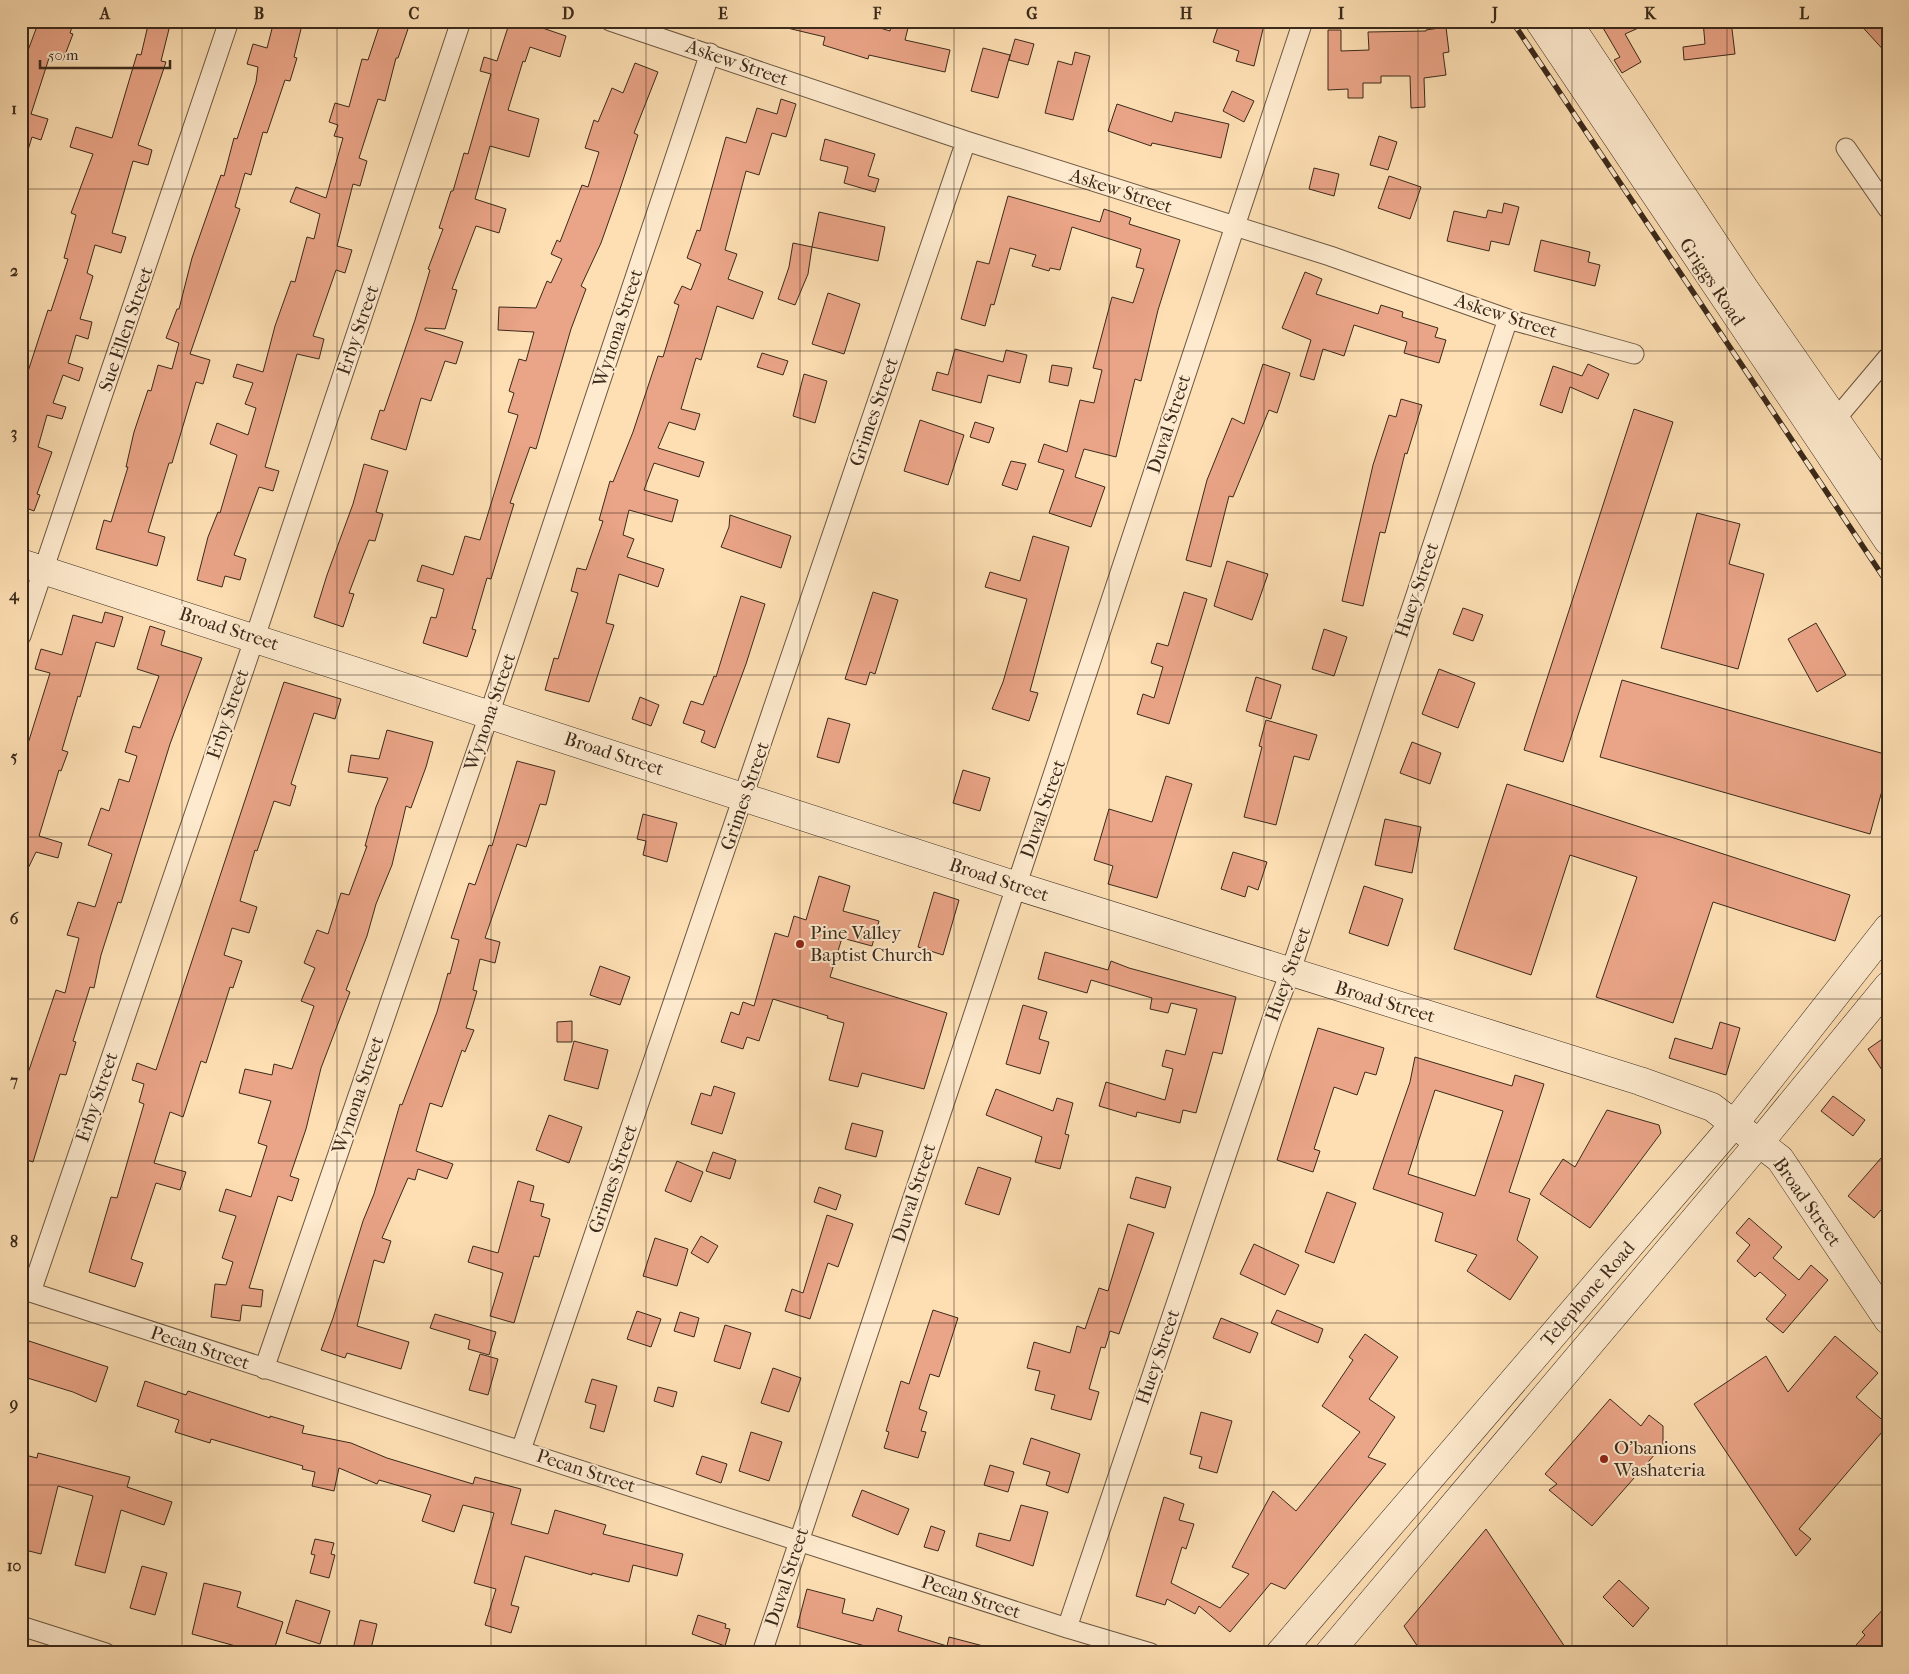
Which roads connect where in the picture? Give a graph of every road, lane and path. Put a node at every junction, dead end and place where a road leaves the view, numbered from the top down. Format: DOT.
graph roads {
  1 [pos="229,21"];
  2 [pos="461,21"];
  3 [pos="610,21"];
  4 [pos="1303,21"];
  5 [pos="1539,21"];
  6 [pos="1567,21"];
  7 [pos="710,53"];
  8 [pos="966,141"];
  9 [pos="1846,148"];
  10 [pos="1888,209"];
  11 [pos="1234,227"];
  12 [pos="1508,319"];
  13 [pos="1634,354"];
  14 [pos="1888,357"];
  15 [pos="1826,429"];
  16 [pos="1888,495"];
  17 [pos="1888,541"];
  18 [pos="33,566"];
  19 [pos="21,636"];
  20 [pos="255,637"];
  21 [pos="489,715"];
  22 [pos="745,796"];
  23 [pos="1017,886"];
  24 [pos="1888,928"];
  25 [pos="1290,972"];
  26 [pos="1888,986"];
  27 [pos="1734,1124"];
  28 [pos="1759,1143"];
  29 [pos="26,1291"];
  30 [pos="1888,1320"];
  31 [pos="264,1369"];
  32 [pos="521,1450"];
  33 [pos="799,1541"];
  34 [pos="21,1626"];
  35 [pos="1067,1628"];
  36 [pos="106,1653"];
  37 [pos="762,1653"];
  38 [pos="1151,1653"];
  39 [pos="1280,1653"];
  40 [pos="1329,1653"];
  1 -- 18 [label="street, Sue Ellen Street"];
  2 -- 20 [label="street, Erby Street"];
  3 -- 7 [label="street, Askew Street"];
  4 -- 11 [label="street, Duval Street"];
  5 -- 15 [label="main road, Griggs Road"];
  6 -- 15 [label="main road, Griggs Road"];
  7 -- 8 [label="street, Askew Street"];
  7 -- 21 [label="street, Wynona Street"];
  8 -- 11 [label="street, Askew Street"];
  8 -- 22 [label="street, Grimes Street"];
  9 -- 10 [label="street"];
  11 -- 12 [label="street, Askew Street"];
  11 -- 23 [label="street, Duval Street"];
  12 -- 13 [label="street, Askew Street"];
  12 -- 25 [label="street, Huey Street"];
  14 -- 15 [label="street"];
  15 -- 16 [label="main road, Griggs Road"];
  15 -- 17 [label="main road, Griggs Road"];
  18 -- 19 [label="street, Sue Ellen Street"];
  18 -- 20 [label="main road, Broad Street"];
  20 -- 21 [label="main road, Broad Street"];
  20 -- 29 [label="street, Erby Street"];
  21 -- 22 [label="main road, Broad Street"];
  21 -- 31 [label="street, Wynona Street"];
  22 -- 23 [label="main road, Broad Street"];
  22 -- 32 [label="street, Grimes Street"];
  23 -- 25 [label="main road, Broad Street"];
  23 -- 33 [label="street, Duval Street"];
  24 -- 27 [label="main road, Telephone Road"];
  25 -- 27 [label="main road, Broad Street"];
  25 -- 35 [label="street, Huey Street"];
  26 -- 28 [label="main road, Telephone Road"];
  27 -- 28 [label="main road, Broad Street"];
  27 -- 39 [label="main road, Telephone Road"];
  28 -- 30 [label="main road, Broad Street"];
  28 -- 40 [label="main road, Telephone Road"];
  29 -- 31 [label="street, Pecan Street"];
  31 -- 32 [label="street, Pecan Street"];
  32 -- 33 [label="street, Pecan Street"];
  33 -- 35 [label="street, Pecan Street"];
  33 -- 37 [label="street, Duval Street"];
  34 -- 36 [label="street"];
  35 -- 38 [label="street, Pecan Street"];
}
